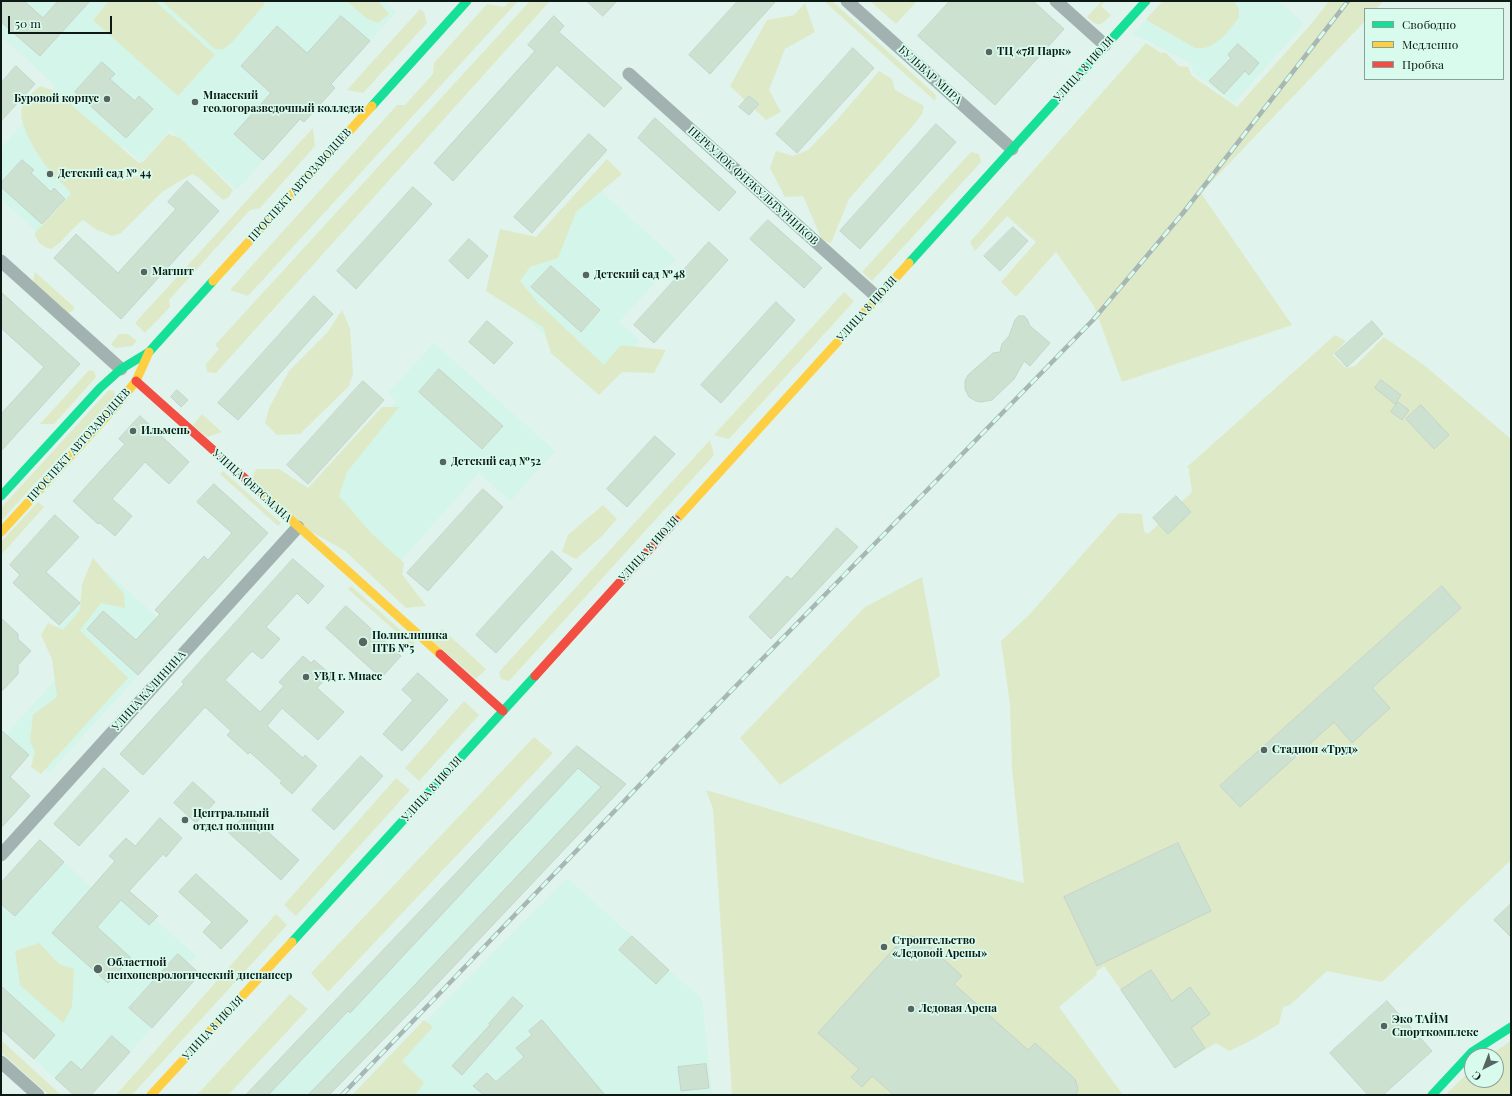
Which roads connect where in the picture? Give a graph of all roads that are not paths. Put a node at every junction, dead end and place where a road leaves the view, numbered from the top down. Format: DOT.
graph roads {
  1 [pos="467,1"];
  2 [pos="847,1"];
  3 [pos="1056,1"];
  4 [pos="1146,1"];
  5 [pos="1105,45"];
  6 [pos="629,74"];
  7 [pos="1012,149"];
  8 [pos="1,260"];
  9 [pos="877,297"];
  10 [pos="149,352"];
  11 [pos="121,368"];
  12 [pos="136,381"];
  13 [pos="1,496"];
  14 [pos="298,527"];
  15 [pos="1,532"];
  16 [pos="503,711"];
  17 [pos="1,855"];
  18 [pos="1511,1027"];
  19 [pos="1,1062"];
  20 [pos="38,1095"];
  21 [pos="151,1095"];
  22 [pos="1432,1095"];
  1 -- 10 [label="main road, ПРОСПЕКТ АВТОЗАВОДЦЕВ"];
  2 -- 7 [label="street, БУЛЬВАР МИРА"];
  3 -- 5 [label="street"];
  4 -- 5 [label="main road, УЛИЦА 8 ИЮЛЯ"];
  5 -- 7 [label="main road, УЛИЦА 8 ИЮЛЯ"];
  6 -- 9 [label="street, ПЕРЕУЛОК ФИЗКУЛЬТУРНИКОВ"];
  7 -- 9 [label="main road, УЛИЦА 8 ИЮЛЯ"];
  8 -- 11 [label="street, УЛИЦА ФЕРСМАНА"];
  9 -- 16 [label="main road, УЛИЦА 8 ИЮЛЯ"];
  10 -- 11 [label="main road, ПРОСПЕКТ АВТОЗАВОДЦЕВ"];
  10 -- 12 [label="main road, ПРОСПЕКТ АВТОЗАВОДЦЕВ"];
  11 -- 12 [label="main road, УЛИЦА ФЕРСМАНА"];
  11 -- 13 [label="main road, ПРОСПЕКТ АВТОЗАВОДЦЕВ"];
  12 -- 14 [label="main road, УЛИЦА ФЕРСМАНА"];
  12 -- 15 [label="main road, ПРОСПЕКТ АВТОЗАВОДЦЕВ"];
  14 -- 16 [label="main road, УЛИЦА ФЕРСМАНА"];
  14 -- 17 [label="street, УЛИЦА КАЛИНИНА"];
  16 -- 21 [label="main road, УЛИЦА 8 ИЮЛЯ"];
  18 -- 22 [label="main road"];
  19 -- 20 [label="street"];
}
